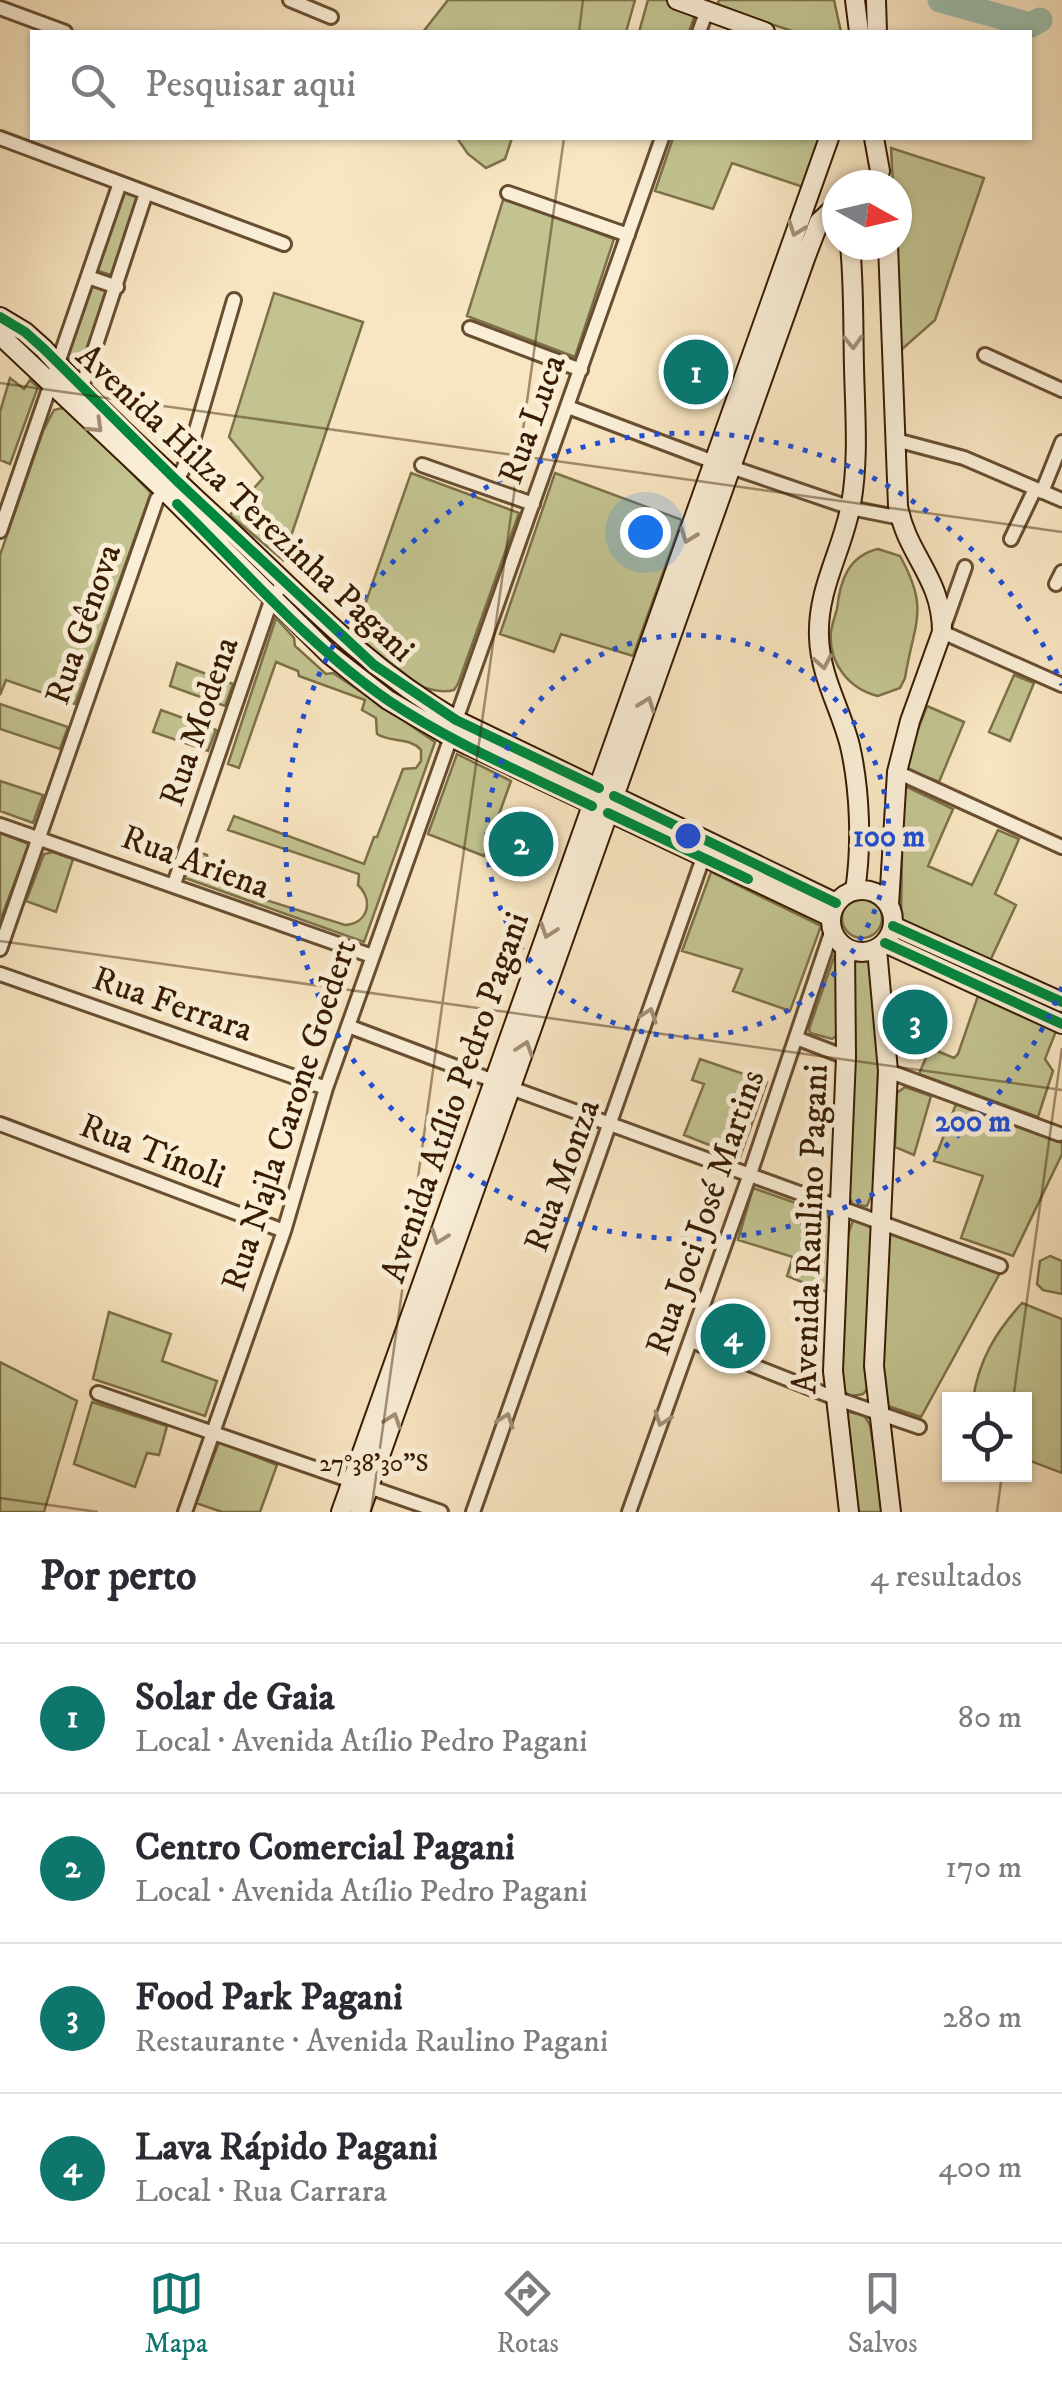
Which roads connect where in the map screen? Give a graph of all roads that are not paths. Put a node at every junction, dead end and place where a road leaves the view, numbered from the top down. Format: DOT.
graph roads {
  1 [pos="290,0"];
  2 [pos="677,0"];
  3 [pos="855,0"];
  4 [pos="876,0"];
  5 [pos="0,8"];
  6 [pos="706,12"];
  7 [pos="331,17"];
  8 [pos="60,30"];
  9 [pos="700,30"];
  10 [pos="759,30"];
  11 [pos="859,30"];
  12 [pos="877,30"];
  13 [pos="0,138"];
  14 [pos="661,140"];
  15 [pos="829,140"];
  16 [pos="874,140"];
  17 [pos="818,168"];
  18 [pos="878,170"];
  19 [pos="822,174"];
  20 [pos="120,183"];
  21 [pos="146,193"];
  22 [pos="508,193"];
  23 [pos="822,219"];
  24 [pos="628,235"];
  25 [pos="284,244"];
  26 [pos="850,260"];
  27 [pos="889,260"];
  28 [pos="88,276"];
  29 [pos="117,286"];
  30 [pos="234,300"];
  31 [pos="0,318"];
  32 [pos="470,328"];
  33 [pos="0,335"];
  34 [pos="986,354"];
  35 [pos="581,370"];
  36 [pos="55,374"];
  37 [pos="82,387"];
  38 [pos="1062,390"];
  39 [pos="568,408"];
  40 [pos="896,440"];
  41 [pos="1062,442"];
  42 [pos="422,464"];
  43 [pos="723,464"];
  44 [pos="170,486"];
  45 [pos="1039,490"];
  46 [pos="1062,500"];
  47 [pos="533,504"];
  48 [pos="851,508"];
  49 [pos="900,518"];
  50 [pos="0,531"];
  51 [pos="1011,539"];
  52 [pos="965,567"];
  53 [pos="285,582"];
  54 [pos="272,598"];
  55 [pos="310,606"];
  56 [pos="296,622"];
  57 [pos="942,632"];
  58 [pos="1062,685"];
  59 [pos="454,729"];
  60 [pos="897,772"];
  61 [pos="603,801"];
  62 [pos="0,824"];
  63 [pos="40,838"];
  64 [pos="1062,847"];
  65 [pos="704,858"];
  66 [pos="174,884"];
  67 [pos="855,891"];
  68 [pos="889,905"];
  69 [pos="833,917"];
  70 [pos="885,940"];
  71 [pos="844,947"];
  72 [pos="0,948"];
  73 [pos="372,956"];
  74 [pos="0,974"];
  75 [pos="1062,1002"];
  76 [pos="1062,1024"];
  77 [pos="348,1026"];
  78 [pos="796,1038"];
  79 [pos="846,1056"];
  80 [pos="888,1071"];
  81 [pos="503,1085"];
  82 [pos="326,1088"];
  83 [pos="0,1124"];
  84 [pos="611,1124"];
  85 [pos="1059,1134"];
  86 [pos="750,1174"];
  87 [pos="840,1208"];
  88 [pos="881,1221"];
  89 [pos="284,1231"];
  90 [pos="1000,1266"];
  91 [pos="690,1341"];
  92 [pos="98,1393"];
  93 [pos="835,1398"];
  94 [pos="877,1413"];
  95 [pos="919,1427"];
  96 [pos="212,1433"];
  97 [pos="361,1483"];
  98 [pos="184,1512"];
  99 [pos="340,1512"];
  100 [pos="360,1512"];
  101 [pos="441,1512"];
  102 [pos="473,1512"];
  103 [pos="628,1512"];
  104 [pos="849,1512"];
  105 [pos="890,1512"];
  1 -- 7 [label="street"];
  2 -- 6 [label="main road"];
  3 -- 11 [label="main road"];
  4 -- 12 [label="main road"];
  5 -- 8 [label="street"];
  6 -- 9 [label="street"];
  6 -- 10 [label="main road"];
  13 -- 20 [label="street"];
  14 -- 24 [label="street, Rua Luca"];
  15 -- 17 [label="main road, Avenida Atílio Pedro Pagani"];
  16 -- 18 [label="main road"];
  17 -- 19 [label="main road"];
  17 -- 43 [label="main road, Avenida Atílio Pedro Pagani, one-way"];
  20 -- 21 [label="street"];
  20 -- 28 [label="street"];
  21 -- 25 [label="street"];
  21 -- 29 [label="street"];
  22 -- 24 [label="street"];
  23 -- 43 [label="main road, Avenida Atílio Pedro Pagani"];
  24 -- 35 [label="street, Rua Luca"];
  26 -- 48 [label="main road, one-way"];
  27 -- 40 [label="main road"];
  28 -- 29 [label="street"];
  28 -- 36 [label="street"];
  29 -- 37 [label="street"];
  30 -- 44 [label="street, Rua Gênova"];
  31 -- 36 [label="main road, Avenida Hilza Terezinha Pagani"];
  32 -- 35 [label="street"];
  33 -- 36 [label="main road, Avenida Hilza Terezinha Pagani"];
  34 -- 38 [label="street"];
  35 -- 39 [label="street, Rua Luca"];
  36 -- 37 [label="main road, Avenida Hilza Terezinha Pagani"];
  36 -- 44 [label="main road, Avenida Hilza Terezinha Pagani, one-way"];
  36 -- 50 [label="street"];
  37 -- 44 [label="main road, Avenida Hilza Terezinha Pagani"];
  39 -- 43 [label="street"];
  39 -- 47 [label="street, Rua Luca"];
  40 -- 45 [label="street"];
  40 -- 49 [label="main road"];
  41 -- 45 [label="street"];
  42 -- 47 [label="street"];
  43 -- 48 [label="street"];
  43 -- 61 [label="main road, Avenida Atílio Pedro Pagani"];
  44 -- 53 [label="main road, Avenida Hilza Terezinha Pagani"];
  44 -- 54 [label="main road, Avenida Hilza Terezinha Pagani"];
  44 -- 63 [label="street, Rua Gênova"];
  45 -- 46 [label="street"];
  45 -- 51 [label="street"];
  47 -- 59 [label="street, Rua Luca"];
  48 -- 49 [label="street"];
  48 -- 67 [label="main road, one-way"];
  49 -- 57 [label="main road"];
  52 -- 57 [label="street"];
  53 -- 54 [label="street, Rua Modena"];
  53 -- 55 [label="main road, Avenida Hilza Terezinha Pagani"];
  54 -- 56 [label="main road, Avenida Hilza Terezinha Pagani"];
  54 -- 66 [label="street, Rua Modena"];
  55 -- 56 [label="main road"];
  55 -- 59 [label="main road, Avenida Hilza Terezinha Pagani"];
  56 -- 59 [label="main road, Avenida Hilza Terezinha Pagani"];
  57 -- 58 [label="street"];
  57 -- 60 [label="main road"];
  59 -- 61 [label="main road, Avenida Hilza Terezinha Pagani"];
  59 -- 73 [label="street, Rua Najla Carone Goedert"];
  60 -- 64 [label="street"];
  60 -- 68 [label="main road"];
  61 -- 65 [label="main road, Avenida Hilza Terezinha Pagani"];
  61 -- 69 [label="main road, Avenida Hilza Terezinha Pagani"];
  61 -- 81 [label="main road, Avenida Atílio Pedro Pagani"];
  62 -- 63 [label="street, Rua Ariena"];
  63 -- 66 [label="street, Rua Ariena"];
  63 -- 72 [label="street, Rua Gênova"];
  65 -- 69 [label="main road, Avenida Hilza Terezinha Pagani"];
  84 -- 65 [label="street, Rua Monza, one-way"];
  66 -- 73 [label="street, Rua Ariena"];
  67 -- 68 [label="main road"];
  67 -- 69 [label="main road"];
  68 -- 70 [label="main road"];
  69 -- 71 [label="main road"];
  69 -- 78 [label="street, Rua Joci José Martins"];
  70 -- 71 [label="main road"];
  70 -- 75 [label="main road"];
  70 -- 76 [label="main road"];
  70 -- 80 [label="main road, Avenida Raulino Pagani"];
  71 -- 79 [label="main road, Avenida Raulino Pagani"];
  73 -- 77 [label="street, Rua Najla Carone Goedert"];
  74 -- 82 [label="street, Rua Ferrara"];
  77 -- 81 [label="street"];
  77 -- 82 [label="street, Rua Najla Carone Goedert"];
  78 -- 79 [label="street"];
  78 -- 86 [label="street, Rua Joci José Martins"];
  79 -- 87 [label="main road, Avenida Raulino Pagani"];
  80 -- 85 [label="street"];
  80 -- 88 [label="main road, Avenida Raulino Pagani"];
  81 -- 84 [label="street"];
  81 -- 97 [label="main road, Avenida Atílio Pedro Pagani"];
  82 -- 89 [label="street, Rua Najla Carone Goedert"];
  83 -- 89 [label="street, Rua Tínoli"];
  84 -- 86 [label="street"];
  102 -- 84 [label="street, Rua Monza, one-way"];
  86 -- 87 [label="street"];
  86 -- 91 [label="street, Rua Joci José Martins"];
  87 -- 88 [label="street"];
  87 -- 93 [label="main road, Avenida Raulino Pagani"];
  88 -- 90 [label="street"];
  88 -- 94 [label="main road, Avenida Raulino Pagani"];
  89 -- 96 [label="street, Rua Najla Carone Goedert"];
  91 -- 93 [label="street"];
  91 -- 103 [label="street, Rua Joci José Martins, one-way"];
  92 -- 96 [label="street"];
  93 -- 94 [label="street"];
  93 -- 104 [label="main road, Avenida Raulino Pagani"];
  94 -- 95 [label="street"];
  94 -- 105 [label="main road, Avenida Raulino Pagani"];
  96 -- 97 [label="street"];
  96 -- 98 [label="street, Rua Najla Carone Goedert"];
  97 -- 99 [label="main road, Avenida Atílio Pedro Pagani"];
  97 -- 100 [label="main road, Avenida Atílio Pedro Pagani"];
  97 -- 101 [label="street"];
}
